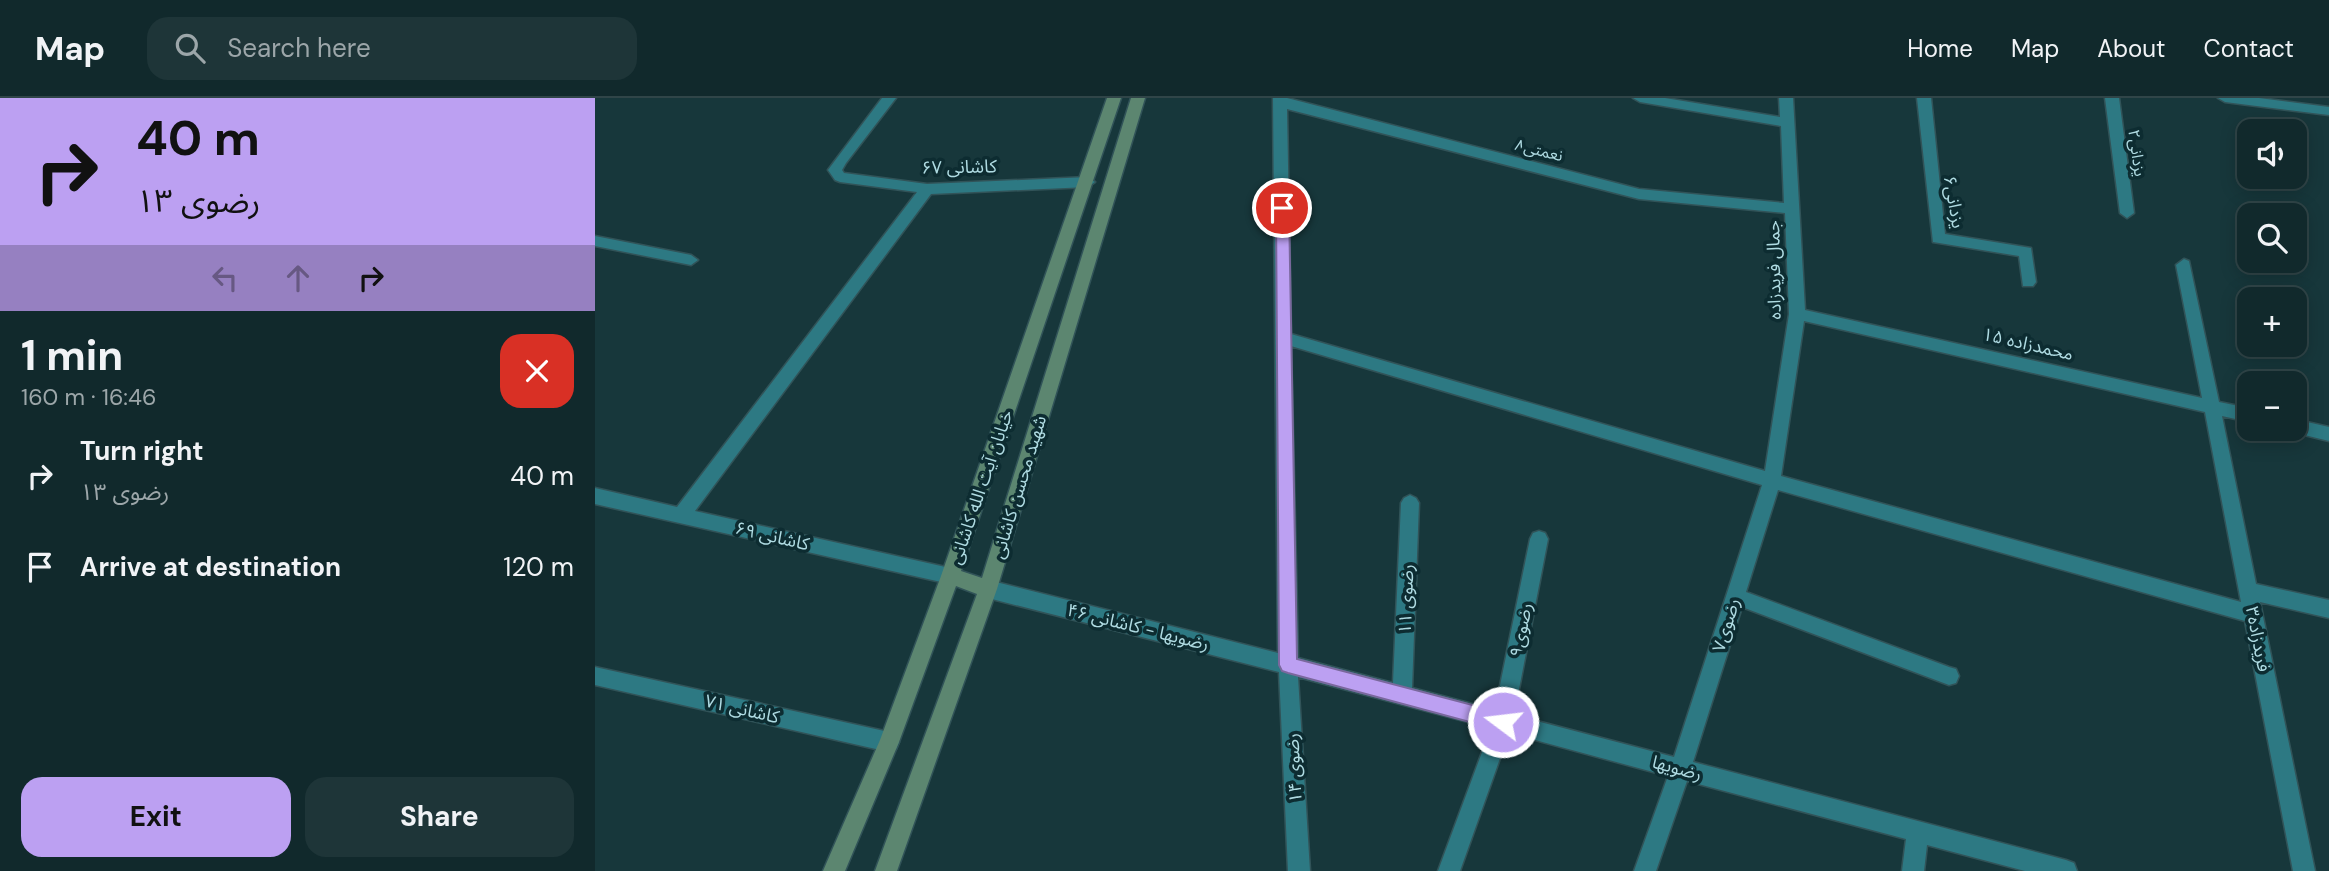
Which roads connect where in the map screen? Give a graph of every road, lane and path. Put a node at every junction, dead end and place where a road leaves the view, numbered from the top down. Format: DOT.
graph roads {
  1 [pos="889,98"];
  2 [pos="1114,98"];
  3 [pos="1138,98"];
  4 [pos="1640,98"];
  5 [pos="1786,98"];
  6 [pos="1924,98"];
  7 [pos="2112,98"];
  8 [pos="2225,98"];
  9 [pos="1280,101"];
  10 [pos="2329,111"];
  11 [pos="1788,124"];
  12 [pos="1088,182"];
  13 [pos="927,189"];
  14 [pos="1792,209"];
  15 [pos="2127,213"];
  16 [pos="595,241"];
  17 [pos="691,260"];
  18 [pos="2184,265"];
  19 [pos="2028,282"];
  20 [pos="1797,314"];
  21 [pos="1284,338"];
  22 [pos="2212,406"];
  23 [pos="2237,412"];
  24 [pos="2307,429"];
  25 [pos="2329,434"];
  26 [pos="1772,481"];
  27 [pos="595,496"];
  28 [pos="1410,503"];
  29 [pos="681,515"];
  30 [pos="1539,538"];
  31 [pos="950,576"];
  32 [pos="988,589"];
  33 [pos="2249,591"];
  34 [pos="1735,596"];
  35 [pos="2329,609"];
  36 [pos="2253,614"];
  37 [pos="1288,665"];
  38 [pos="595,676"];
  39 [pos="1949,676"];
  40 [pos="1402,695"];
  41 [pos="1503,722"];
  42 [pos="889,741"];
  43 [pos="1681,769"];
  44 [pos="1918,832"];
  45 [pos="834,871"];
  46 [pos="886,871"];
  47 [pos="1299,871"];
  48 [pos="1449,871"];
  49 [pos="1645,871"];
  50 [pos="1913,871"];
  51 [pos="2066,871"];
  52 [pos="2304,871"];
  1 -- 13 [label="street, کاشانی ۶۷"];
  2 -- 12 [label="main road, خیابان آیت الله کاشانی"];
  3 -- 32 [label="main road, شهید محسن کاشانی"];
  4 -- 11 [label="street"];
  5 -- 11 [label="street, جمال فریدزاده"];
  6 -- 19 [label="street, یزدانی۶"];
  7 -- 15 [label="street, یزدانی۲"];
  8 -- 10 [label="street"];
  9 -- 14 [label="street, نعمتی۸"];
  9 -- 21 [label="street, رضوی ۱۴"];
  11 -- 14 [label="street, جمال فریدزاده"];
  12 -- 13 [label="street, کاشانی ۶۷"];
  12 -- 31 [label="main road, خیابان آیت الله کاشانی"];
  13 -- 29 [label="street"];
  14 -- 20 [label="street, جمال فریدزاده"];
  16 -- 17 [label="street"];
  18 -- 22 [label="street, فریدزاده۳"];
  20 -- 22 [label="street, محمدزاده ۱۵"];
  20 -- 26 [label="street, جمال فریدزاده"];
  21 -- 26 [label="street"];
  21 -- 37 [label="street, رضوی ۱۴"];
  22 -- 23 [label="street, محمدزاده ۱۵"];
  22 -- 33 [label="street, فریدزاده۳"];
  24 -- 25 [label="street"];
  26 -- 34 [label="street, رضوی۷"];
  26 -- 36 [label="street"];
  27 -- 29 [label="street, کاشانی ۶۹"];
  28 -- 40 [label="street, رضوی ۱۱"];
  29 -- 31 [label="street, کاشانی ۶۹"];
  30 -- 41 [label="street, رضوی۹"];
  31 -- 32 [label="main road"];
  31 -- 42 [label="main road, خیابان آیت الله کاشانی"];
  32 -- 37 [label="street, رضویها - کاشانی ۴۶"];
  32 -- 46 [label="main road, شهید محسن کاشانی"];
  33 -- 35 [label="street"];
  33 -- 36 [label="street, فریدزاده۳"];
  34 -- 39 [label="street"];
  34 -- 43 [label="street, رضوی۷"];
  36 -- 52 [label="street, فریدزاده۳"];
  37 -- 40 [label="street, رضویها"];
  37 -- 47 [label="street, رضوی ۱۴"];
  38 -- 42 [label="street, کاشانی ۷۱"];
  40 -- 41 [label="street, رضویها"];
  41 -- 43 [label="street, رضویها"];
  41 -- 48 [label="street, رضوی۹"];
  42 -- 45 [label="main road, خیابان آیت الله کاشانی"];
  43 -- 44 [label="street, رضویها"];
  43 -- 49 [label="street, رضوی۷"];
  44 -- 50 [label="street"];
  44 -- 51 [label="street, رضویها"];
}
